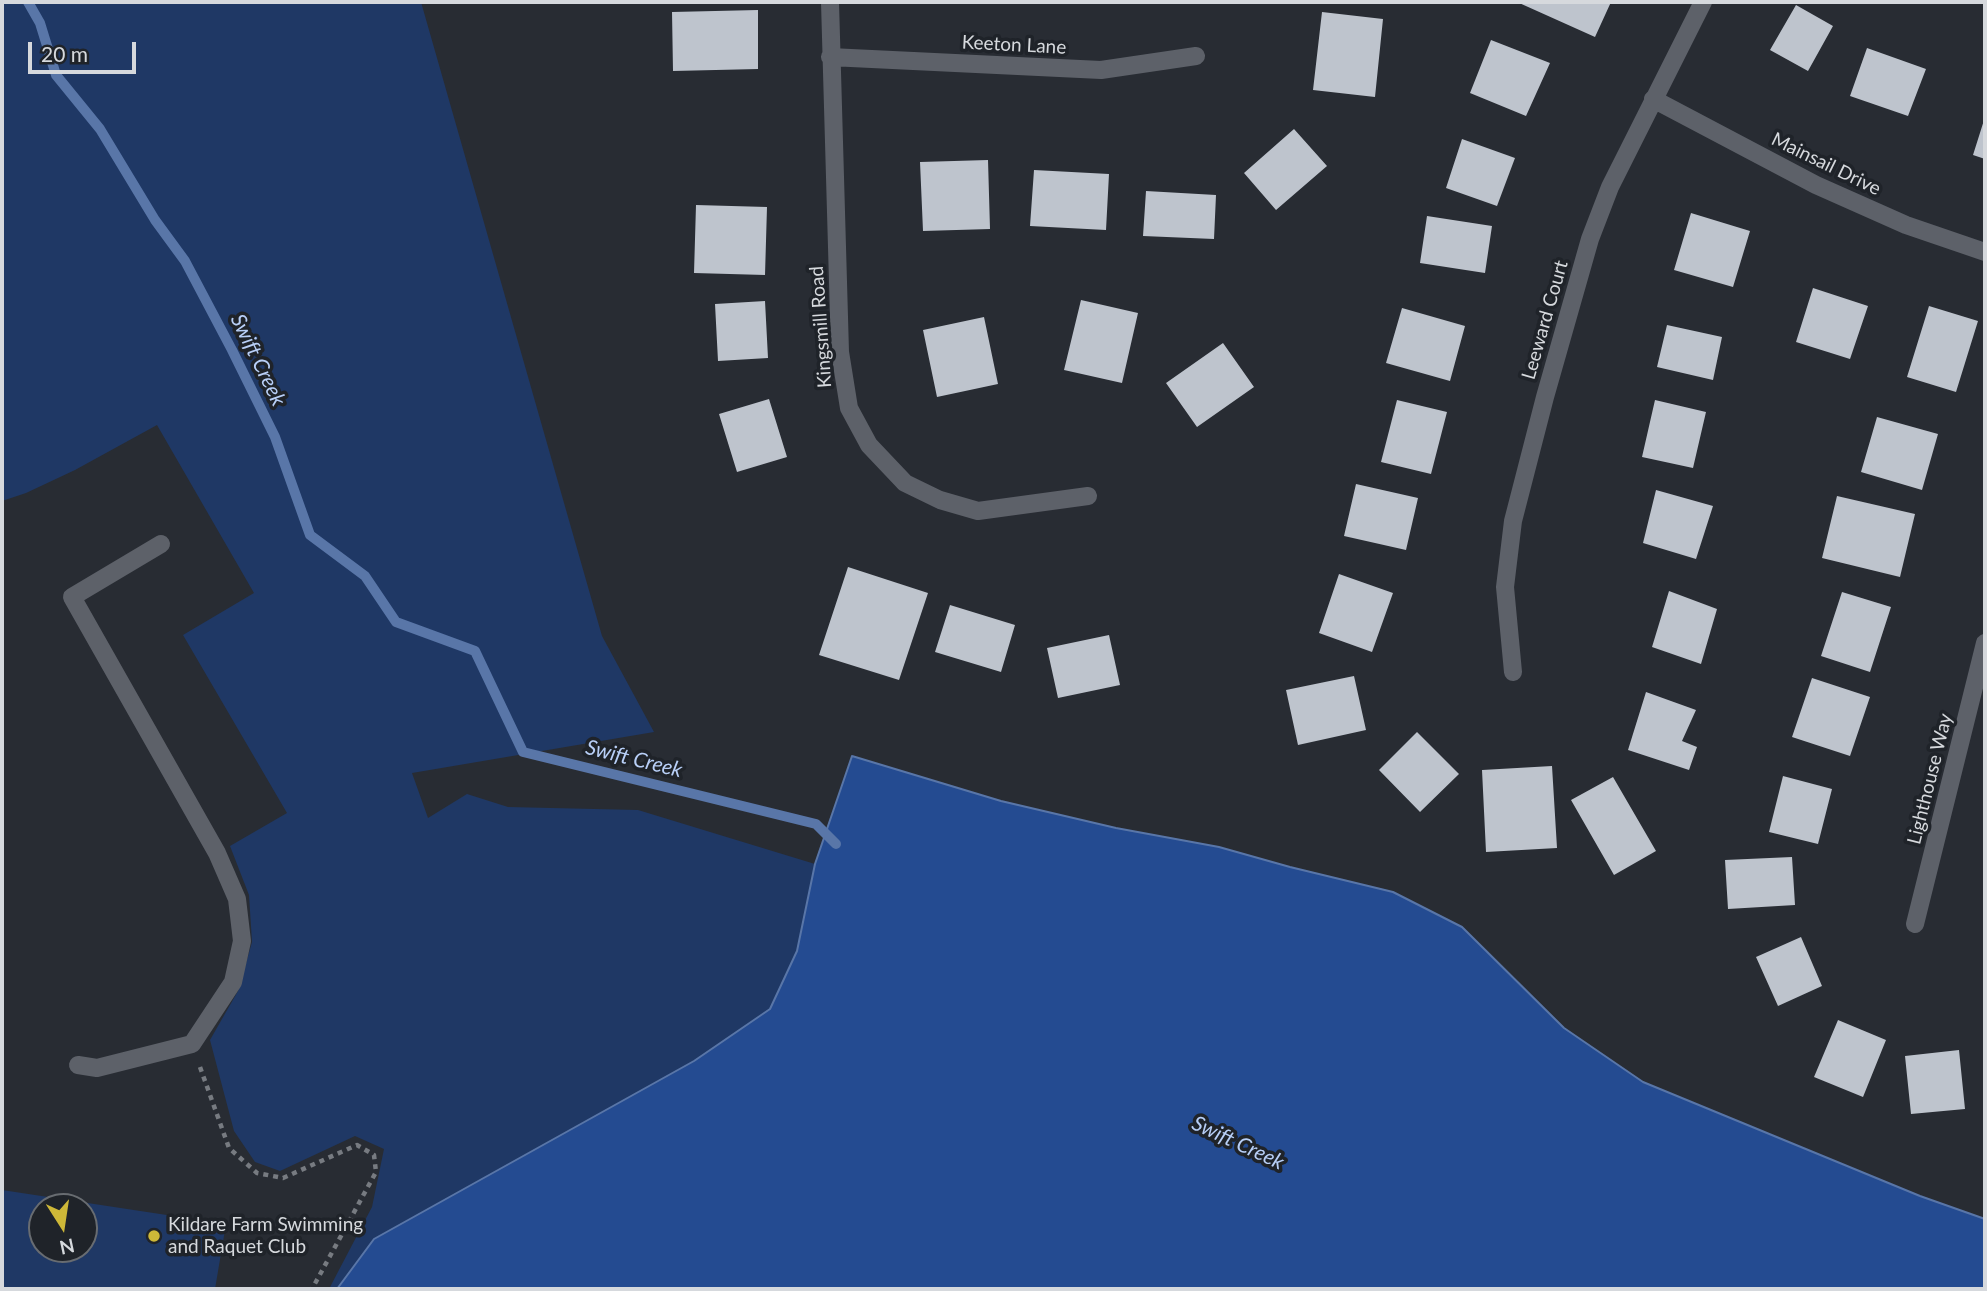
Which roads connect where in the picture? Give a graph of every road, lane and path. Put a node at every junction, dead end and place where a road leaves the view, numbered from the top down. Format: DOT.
graph roads {
  1 [pos="830,2"];
  2 [pos="1703,2"];
  3 [pos="1196,56"];
  4 [pos="830,57"];
  5 [pos="1653,99"];
  6 [pos="1985,252"];
  7 [pos="1087,496"];
  8 [pos="161,544"];
  9 [pos="1985,643"];
  10 [pos="1513,672"];
  11 [pos="1915,924"];
  12 [pos="78,1065"];
  13 [pos="203,1077"];
  14 [pos="312,1289"];
  1 -- 4 [label="street, Kingsmill Road"];
  2 -- 5 [label="street, Leeward Court"];
  3 -- 4 [label="street, Keeton Lane"];
  4 -- 7 [label="street, Kingsmill Road"];
  5 -- 6 [label="street, Mainsail Drive"];
  5 -- 10 [label="street, Leeward Court"];
  8 -- 12 [label="street"];
  9 -- 11 [label="street, Lighthouse Way"];
  13 -- 14 [label="path"];
}
